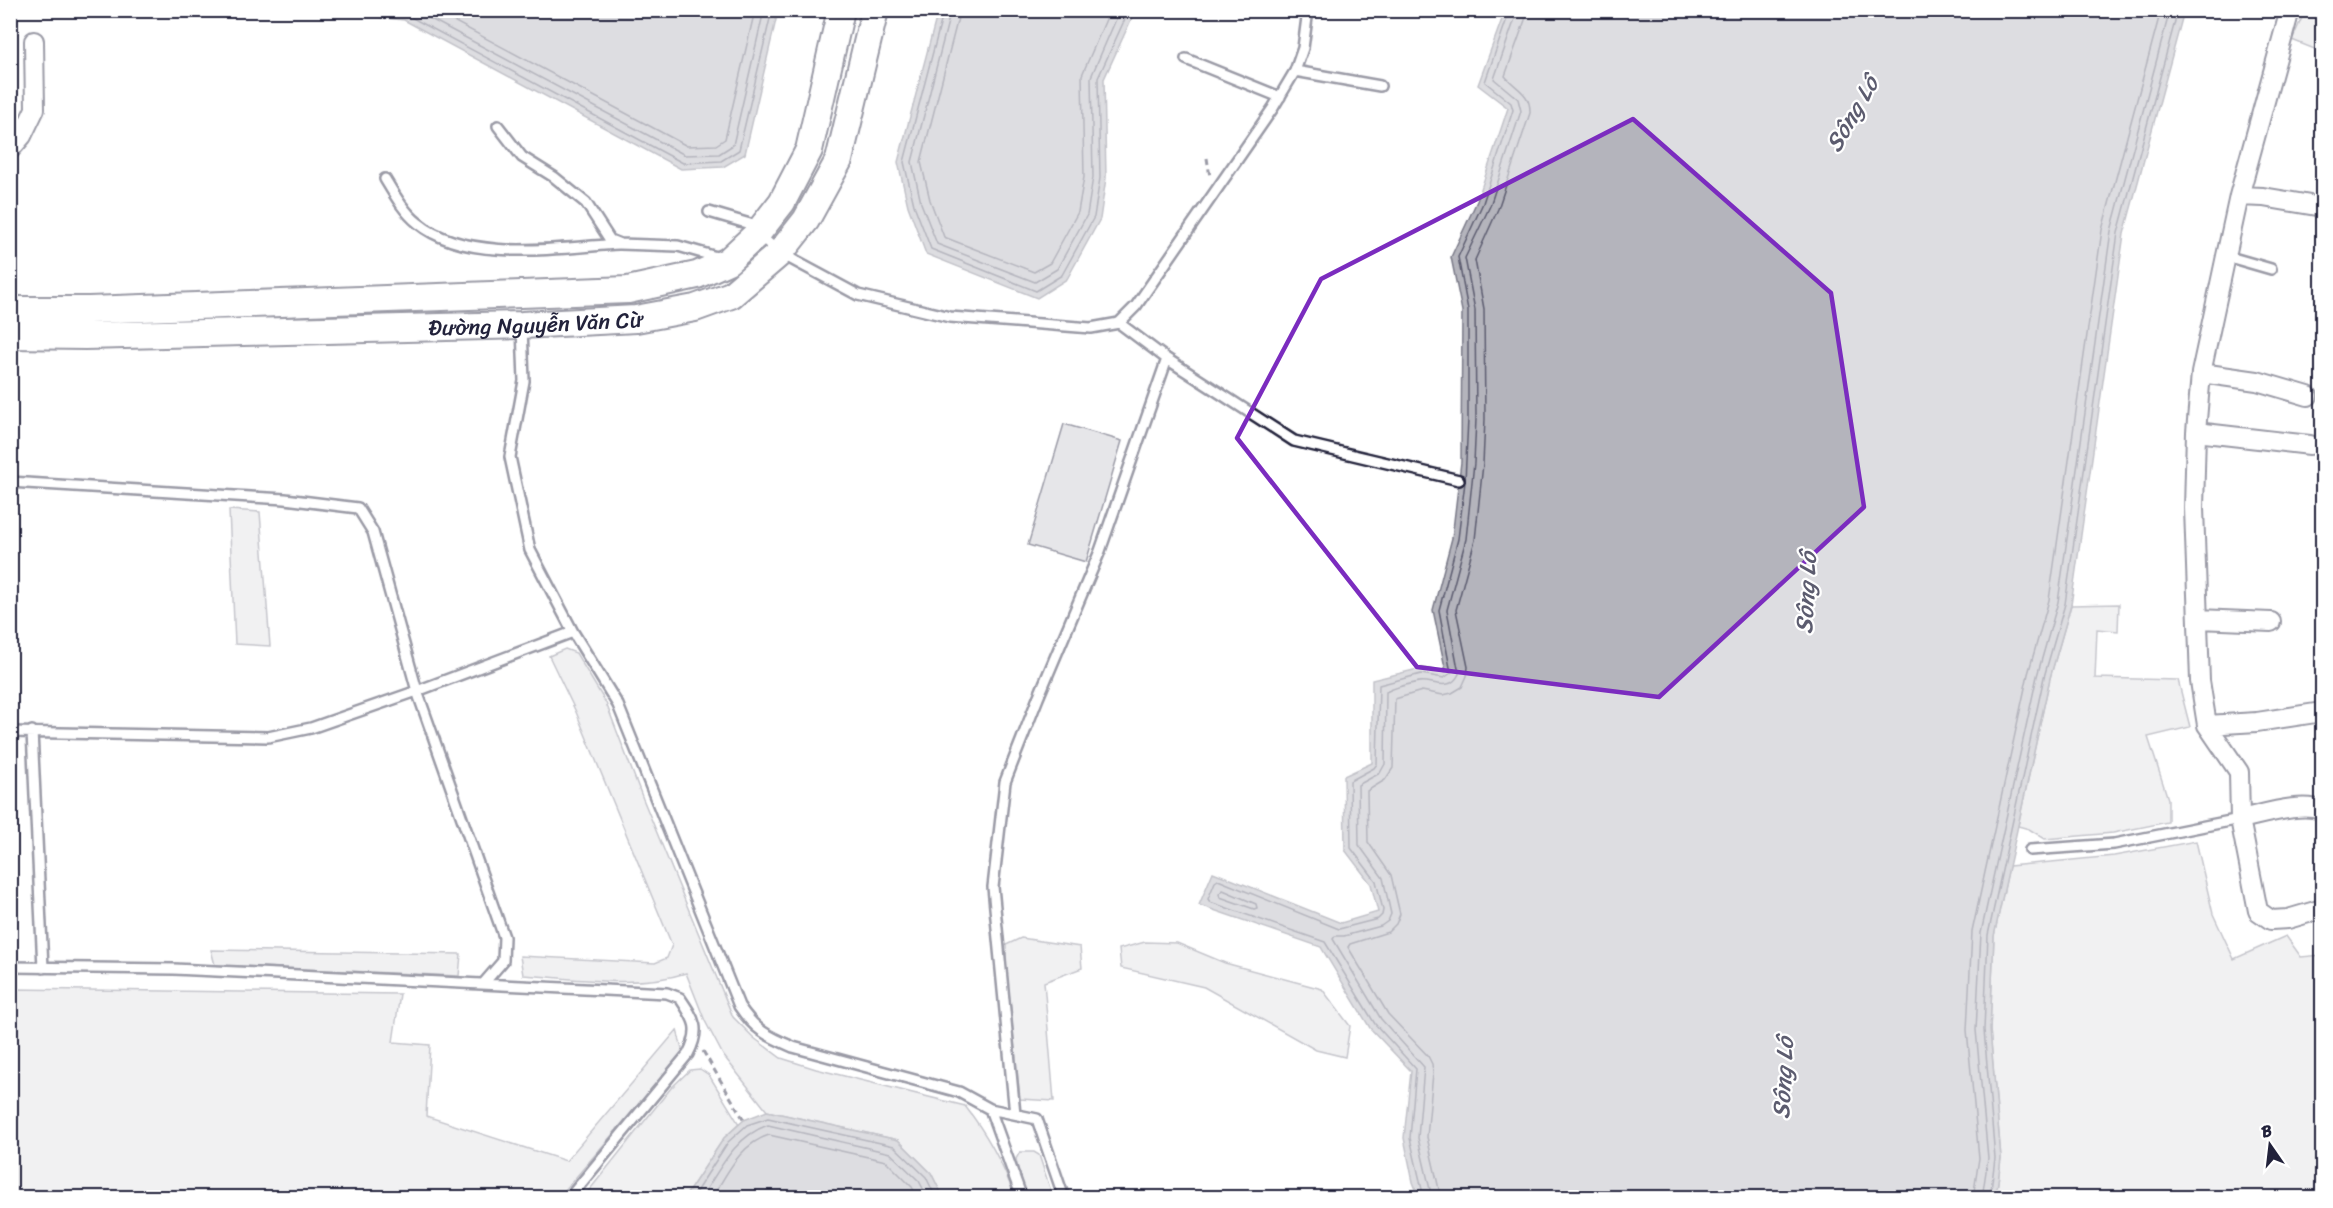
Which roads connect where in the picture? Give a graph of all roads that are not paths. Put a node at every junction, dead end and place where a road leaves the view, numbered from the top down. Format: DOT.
graph roads {
  1 [pos="841,10"];
  2 [pos="875,10"];
  3 [pos="1308,10"];
  4 [pos="2290,10"];
  5 [pos="34,41"];
  6 [pos="1185,59"];
  7 [pos="1294,71"];
  8 [pos="1380,86"];
  9 [pos="1280,97"];
  10 [pos="498,126"];
  11 [pos="10,150"];
  12 [pos="385,179"];
  13 [pos="2239,196"];
  14 [pos="2322,207"];
  15 [pos="709,212"];
  16 [pos="760,231"];
  17 [pos="620,244"];
  18 [pos="780,254"];
  19 [pos="2226,256"];
  20 [pos="728,261"];
  21 [pos="2271,270"];
  22 [pos="10,310"];
  23 [pos="1119,323"];
  24 [pos="522,325"];
  25 [pos="10,334"];
  26 [pos="1167,359"];
  27 [pos="2201,373"];
  28 [pos="2308,396"];
  29 [pos="2196,432"];
  30 [pos="2310,445"];
  31 [pos="1459,480"];
  32 [pos="10,482"];
  33 [pos="2198,619"];
  34 [pos="2271,622"];
  35 [pos="573,632"];
  36 [pos="417,691"];
  37 [pos="2322,712"];
  38 [pos="2207,725"];
  39 [pos="32,731"];
  40 [pos="10,732"];
  41 [pos="2322,811"];
  42 [pos="2240,819"];
  43 [pos="2030,850"];
  44 [pos="2322,909"];
  45 [pos="10,967"];
  46 [pos="43,968"];
  47 [pos="483,984"];
  48 [pos="990,1109"];
  49 [pos="1015,1114"];
  50 [pos="569,1197"];
  51 [pos="1022,1197"];
  52 [pos="1065,1197"];
  1 -- 16 [label="main road, Đường Nguyễn Văn Cừ"];
  2 -- 18 [label="main road, Đường Nguyễn Văn Cừ"];
  3 -- 7 [label="lane"];
  4 -- 13 [label="street"];
  5 -- 11 [label="street"];
  6 -- 9 [label="lane"];
  7 -- 8 [label="lane"];
  7 -- 9 [label="lane"];
  9 -- 23 [label="lane"];
  10 -- 17 [label="lane"];
  12 -- 17 [label="lane"];
  13 -- 14 [label="street"];
  13 -- 19 [label="street"];
  15 -- 16 [label="lane"];
  16 -- 18 [label="lane"];
  16 -- 20 [label="main road, Đường Nguyễn Văn Cừ"];
  17 -- 20 [label="lane"];
  18 -- 23 [label="lane"];
  18 -- 24 [label="main road, Đường Nguyễn Văn Cừ"];
  19 -- 21 [label="lane"];
  19 -- 27 [label="street"];
  20 -- 22 [label="main road, Đường Nguyễn Văn Cừ"];
  23 -- 26 [label="lane"];
  24 -- 25 [label="main road, Đường Nguyễn Văn Cừ"];
  24 -- 35 [label="lane"];
  26 -- 31 [label="lane"];
  26 -- 49 [label="lane"];
  27 -- 28 [label="street"];
  27 -- 29 [label="street"];
  29 -- 30 [label="street"];
  29 -- 33 [label="street"];
  32 -- 36 [label="lane"];
  33 -- 34 [label="street"];
  33 -- 38 [label="street"];
  35 -- 36 [label="lane"];
  35 -- 48 [label="lane"];
  36 -- 39 [label="lane"];
  36 -- 47 [label="lane"];
  37 -- 38 [label="street"];
  38 -- 42 [label="street"];
  39 -- 40 [label="lane"];
  39 -- 46 [label="lane"];
  41 -- 42 [label="street"];
  42 -- 43 [label="lane"];
  42 -- 44 [label="street"];
  45 -- 46 [label="lane"];
  46 -- 47 [label="lane"];
  47 -- 50 [label="lane"];
  48 -- 49 [label="lane"];
  48 -- 51 [label="lane"];
  49 -- 52 [label="lane"];
}
